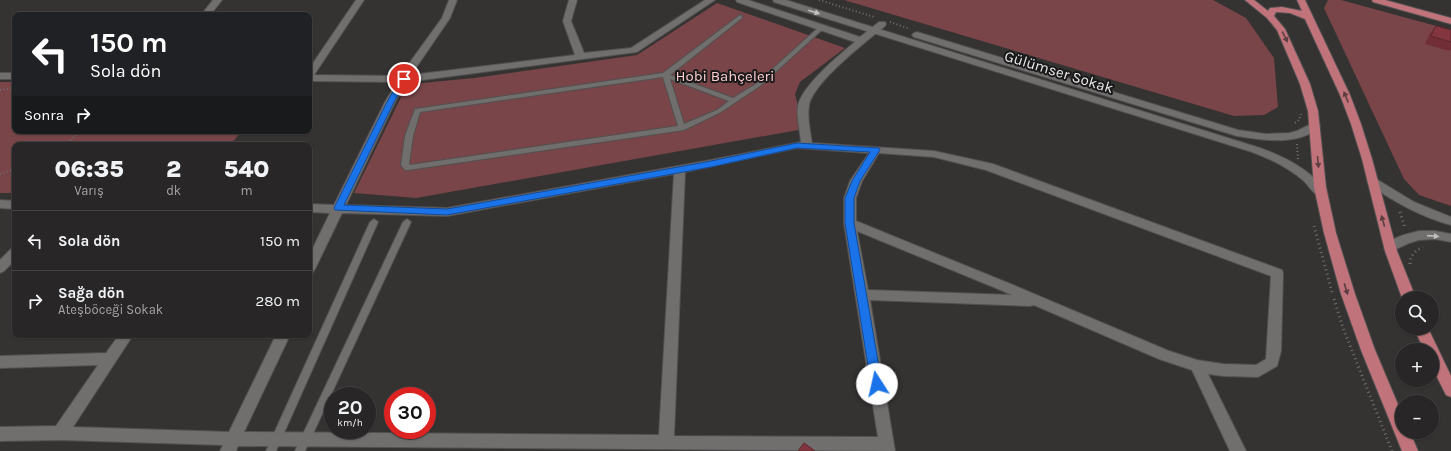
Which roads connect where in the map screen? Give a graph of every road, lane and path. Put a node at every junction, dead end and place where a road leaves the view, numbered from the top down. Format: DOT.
graph roads {
  1 [pos="218,0"];
  2 [pos="360,0"];
  3 [pos="453,0"];
  4 [pos="573,0"];
  5 [pos="711,0"];
  6 [pos="740,0"];
  7 [pos="776,0"];
  8 [pos="803,0"];
  9 [pos="1249,0"];
  10 [pos="1301,0"];
  11 [pos="1376,0"];
  12 [pos="1400,0"];
  13 [pos="208,12"];
  14 [pos="1451,14"];
  15 [pos="1270,16"];
  16 [pos="740,18"];
  17 [pos="1309,18"];
  18 [pos="1451,21"];
  19 [pos="821,28"];
  20 [pos="878,28"];
  21 [pos="862,41"];
  22 [pos="581,56"];
  23 [pos="312,72"];
  24 [pos="665,75"];
  25 [pos="0,76"];
  26 [pos="12,76"];
  27 [pos="312,77"];
  28 [pos="404,79"];
  29 [pos="12,88"];
  30 [pos="0,90"];
  31 [pos="734,101"];
  32 [pos="1300,109"];
  33 [pos="1315,125"];
  34 [pos="682,128"];
  35 [pos="1288,132"];
  36 [pos="77,134"];
  37 [pos="68,142"];
  38 [pos="807,146"];
  39 [pos="876,150"];
  40 [pos="1293,167"];
  41 [pos="12,170"];
  42 [pos="680,170"];
  43 [pos="0,174"];
  44 [pos="1373,181"];
  45 [pos="1321,193"];
  46 [pos="1402,202"];
  47 [pos="0,204"];
  48 [pos="12,204"];
  49 [pos="312,208"];
  50 [pos="338,208"];
  51 [pos="1451,221"];
  52 [pos="374,222"];
  53 [pos="407,222"];
  54 [pos="850,223"];
  55 [pos="1412,236"];
  56 [pos="1451,238"];
  57 [pos="1390,248"];
  58 [pos="12,255"];
  59 [pos="312,263"];
  60 [pos="0,268"];
  61 [pos="1412,271"];
  62 [pos="1406,291"];
  63 [pos="862,295"];
  64 [pos="1039,301"];
  65 [pos="124,338"];
  66 [pos="282,338"];
  67 [pos="110,359"];
  68 [pos="0,362"];
  69 [pos="1197,366"];
  70 [pos="1439,366"];
  71 [pos="1451,391"];
  72 [pos="60,433"];
  73 [pos="0,434"];
  74 [pos="666,442"];
  75 [pos="231,445"];
  76 [pos="273,445"];
  77 [pos="303,445"];
  78 [pos="888,447"];
  79 [pos="1238,451"];
  80 [pos="1410,451"];
  1 -- 13 [label="street"];
  2 -- 23 [label="street"];
  3 -- 28 [label="street"];
  4 -- 22 [label="street"];
  5 -- 22 [label="street"];
  6 -- 19 [label="street"];
  7 -- 20 [label="street, Gülümser Sokak, one-way"];
  8 -- 20 [label="street"];
  9 -- 15 [label="main road"];
  10 -- 17 [label="main road"];
  11 -- 18 [label="main road"];
  12 -- 14 [label="main road"];
  15 -- 17 [label="main road"];
  15 -- 33 [label="main road, one-way"];
  16 -- 24 [label="lane"];
  44 -- 17 [label="main road, one-way"];
  19 -- 21 [label="street"];
  19 -- 31 [label="lane"];
  20 -- 21 [label="street"];
  20 -- 35 [label="street"];
  20 -- 40 [label="street, Gülümser Sokak"];
  21 -- 38 [label="street"];
  22 -- 28 [label="street"];
  24 -- 31 [label="lane"];
  24 -- 34 [label="lane"];
  24 -- 34 [label="lane"];
  25 -- 26 [label="street"];
  27 -- 28 [label="street"];
  28 -- 50 [label="street"];
  29 -- 30 [label="path"];
  31 -- 34 [label="lane"];
  32 -- 35 [label="path"];
  33 -- 35 [label="street"];
  33 -- 45 [label="main road, one-way"];
  35 -- 40 [label="path"];
  36 -- 37 [label="path"];
  38 -- 39 [label="street"];
  38 -- 42 [label="street"];
  39 -- 54 [label="street"];
  39 -- 69 [label="street"];
  40 -- 45 [label="street, Gülümser Sokak"];
  41 -- 43 [label="path"];
  42 -- 50 [label="street"];
  42 -- 74 [label="street"];
  44 -- 46 [label="street"];
  57 -- 44 [label="main road, one-way"];
  45 -- 80 [label="main road, one-way"];
  46 -- 51 [label="street"];
  46 -- 55 [label="path"];
  47 -- 48 [label="street"];
  49 -- 50 [label="street"];
  50 -- 59 [label="street"];
  52 -- 76 [label="lane"];
  53 -- 77 [label="lane"];
  54 -- 63 [label="street"];
  54 -- 64 [label="street"];
  55 -- 56 [label="street, one-way"];
  55 -- 57 [label="street"];
  55 -- 61 [label="path"];
  57 -- 62 [label="main road"];
  58 -- 60 [label="street"];
  63 -- 64 [label="street"];
  63 -- 78 [label="street"];
  64 -- 69 [label="street"];
  65 -- 67 [label="street"];
  66 -- 75 [label="street"];
  67 -- 68 [label="street"];
  67 -- 72 [label="street"];
  69 -- 79 [label="street"];
  70 -- 71 [label="main road"];
  72 -- 73 [label="street"];
  72 -- 75 [label="street"];
  74 -- 77 [label="street"];
  74 -- 78 [label="street"];
  75 -- 76 [label="street"];
  76 -- 77 [label="street"];
}
